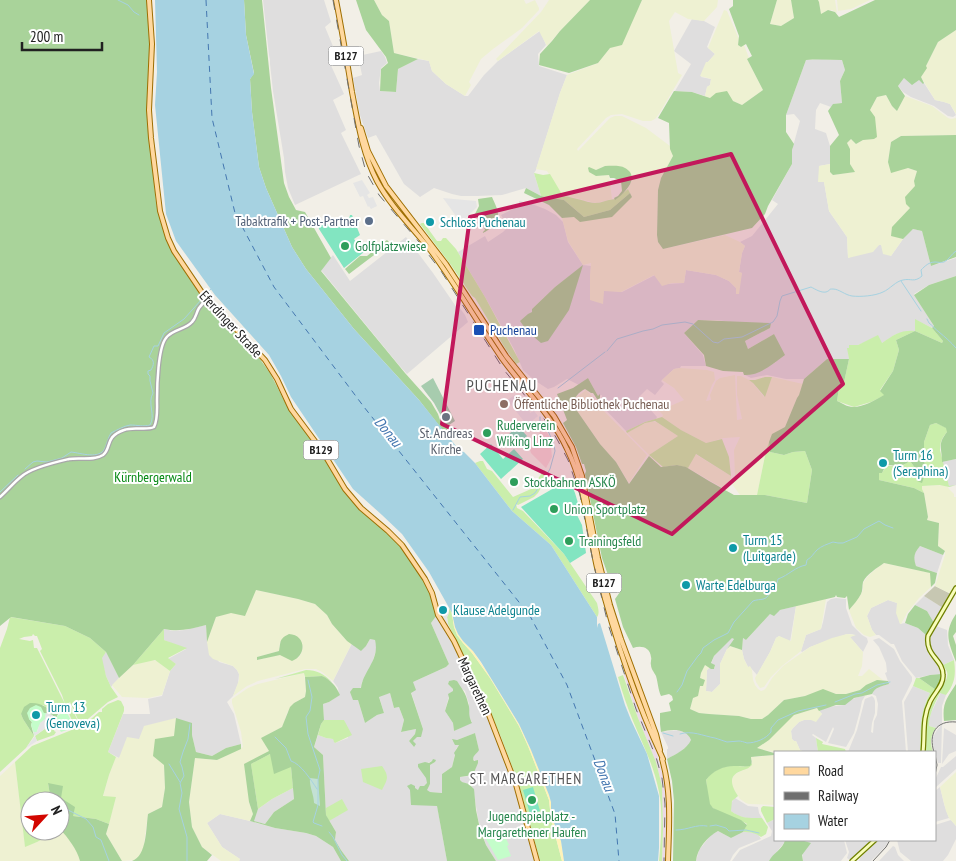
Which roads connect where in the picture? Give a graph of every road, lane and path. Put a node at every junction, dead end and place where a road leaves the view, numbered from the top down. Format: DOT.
graph roads {
  1 [pos="149,0"];
  2 [pos="336,0"];
  3 [pos="207,300"];
  4 [pos="0,497"];
  5 [pos="956,588"];
  6 [pos="435,601"];
  7 [pos="923,751"];
  8 [pos="874,841"];
  9 [pos="537,861"];
  10 [pos="668,861"];
  11 [pos="852,861"];
  1 -- 3 [label="main road, Eferdinger Straße / B129"];
  2 -- 10 [label="main road, B127"];
  3 -- 4 [label="street"];
  3 -- 6 [label="main road, Eferdinger Straße / B129"];
  5 -- 7 [label="main road"];
  6 -- 9 [label="main road, Margarethen / B129"];
  8 -- 11 [label="main road"];
}
